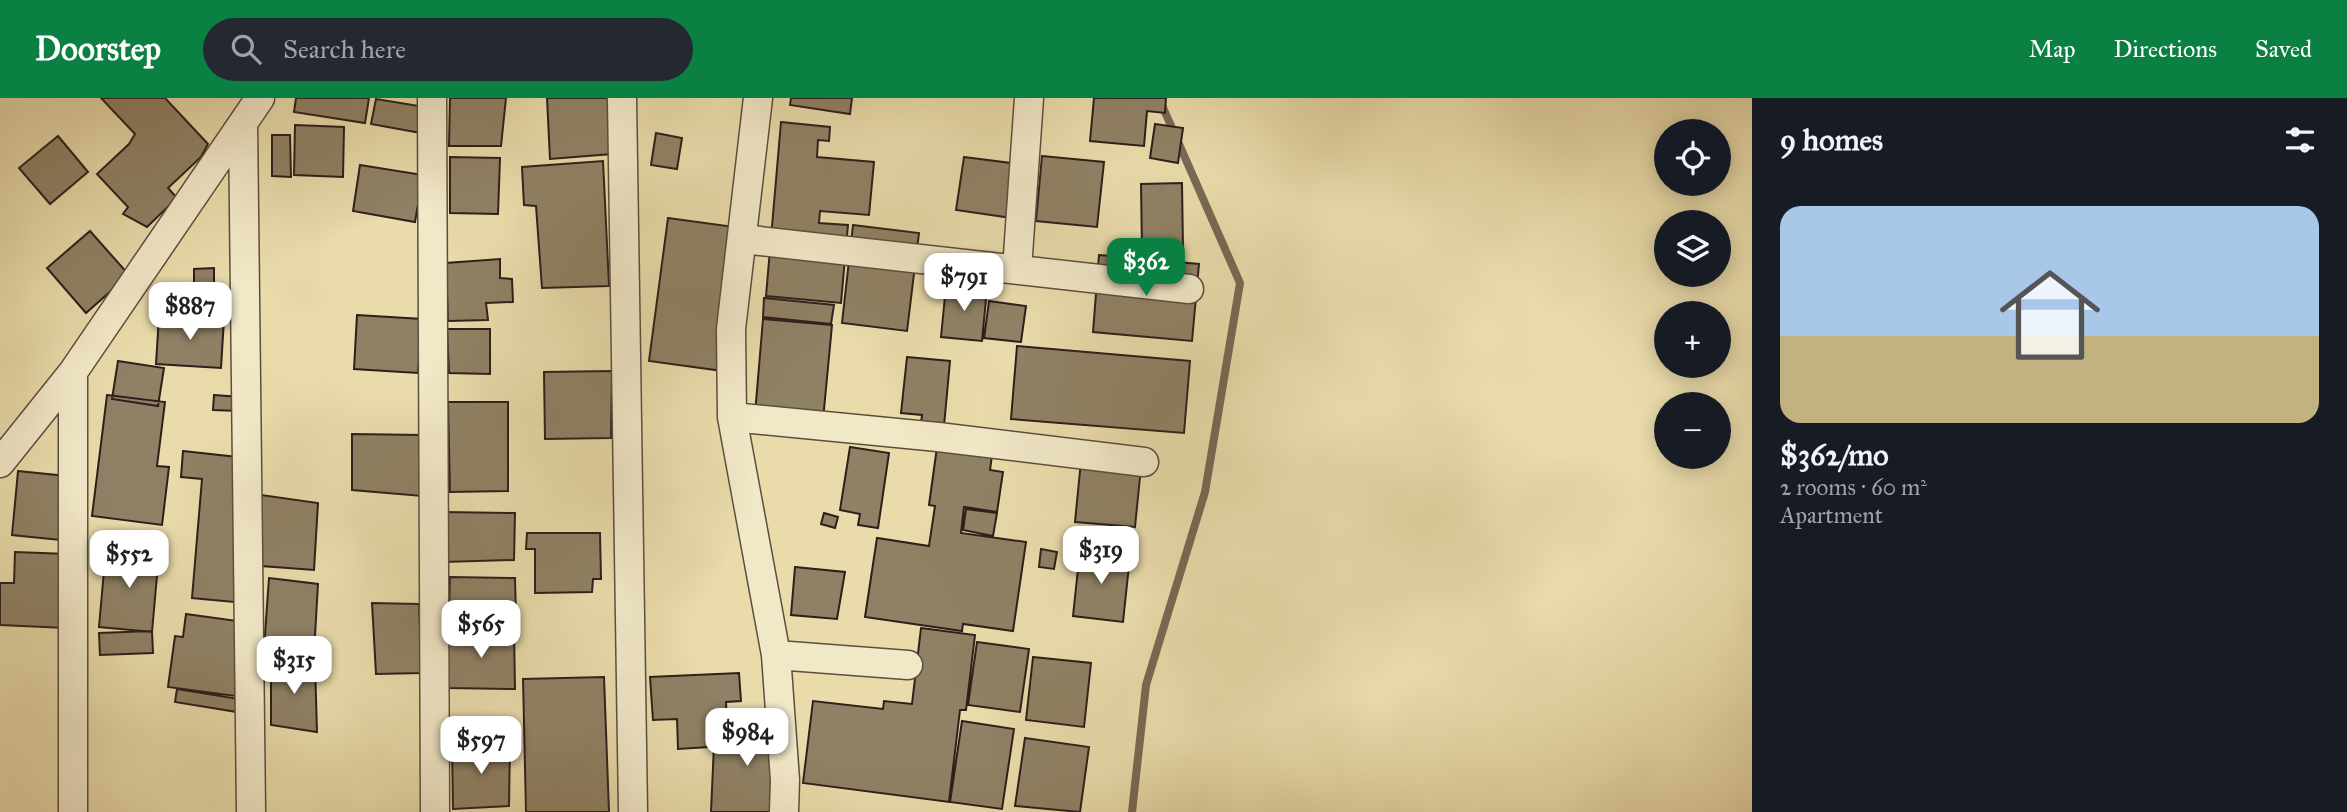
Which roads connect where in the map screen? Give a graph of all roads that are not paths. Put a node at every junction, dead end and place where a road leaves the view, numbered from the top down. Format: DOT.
graph roads {
  1 [pos="260,98"];
  2 [pos="432,98"];
  3 [pos="622,98"];
  4 [pos="758,98"];
  5 [pos="1029,98"];
  6 [pos="243,124"];
  7 [pos="742,239"];
  8 [pos="1017,269"];
  9 [pos="1189,289"];
  10 [pos="73,372"];
  11 [pos="732,417"];
  12 [pos="1144,462"];
  13 [pos="0,463"];
  14 [pos="776,655"];
  15 [pos="908,665"];
  16 [pos="73,812"];
  17 [pos="251,812"];
  18 [pos="435,812"];
  19 [pos="633,812"];
  20 [pos="784,812"];
  1 -- 6 [label="street"];
  2 -- 18 [label="street"];
  3 -- 19 [label="street"];
  4 -- 7 [label="street"];
  5 -- 8 [label="street"];
  6 -- 10 [label="street"];
  6 -- 17 [label="street"];
  7 -- 8 [label="street"];
  7 -- 11 [label="street"];
  8 -- 9 [label="street"];
  10 -- 13 [label="street"];
  10 -- 16 [label="street"];
  11 -- 12 [label="street"];
  11 -- 14 [label="street"];
  14 -- 15 [label="street"];
  14 -- 20 [label="street"];
}
